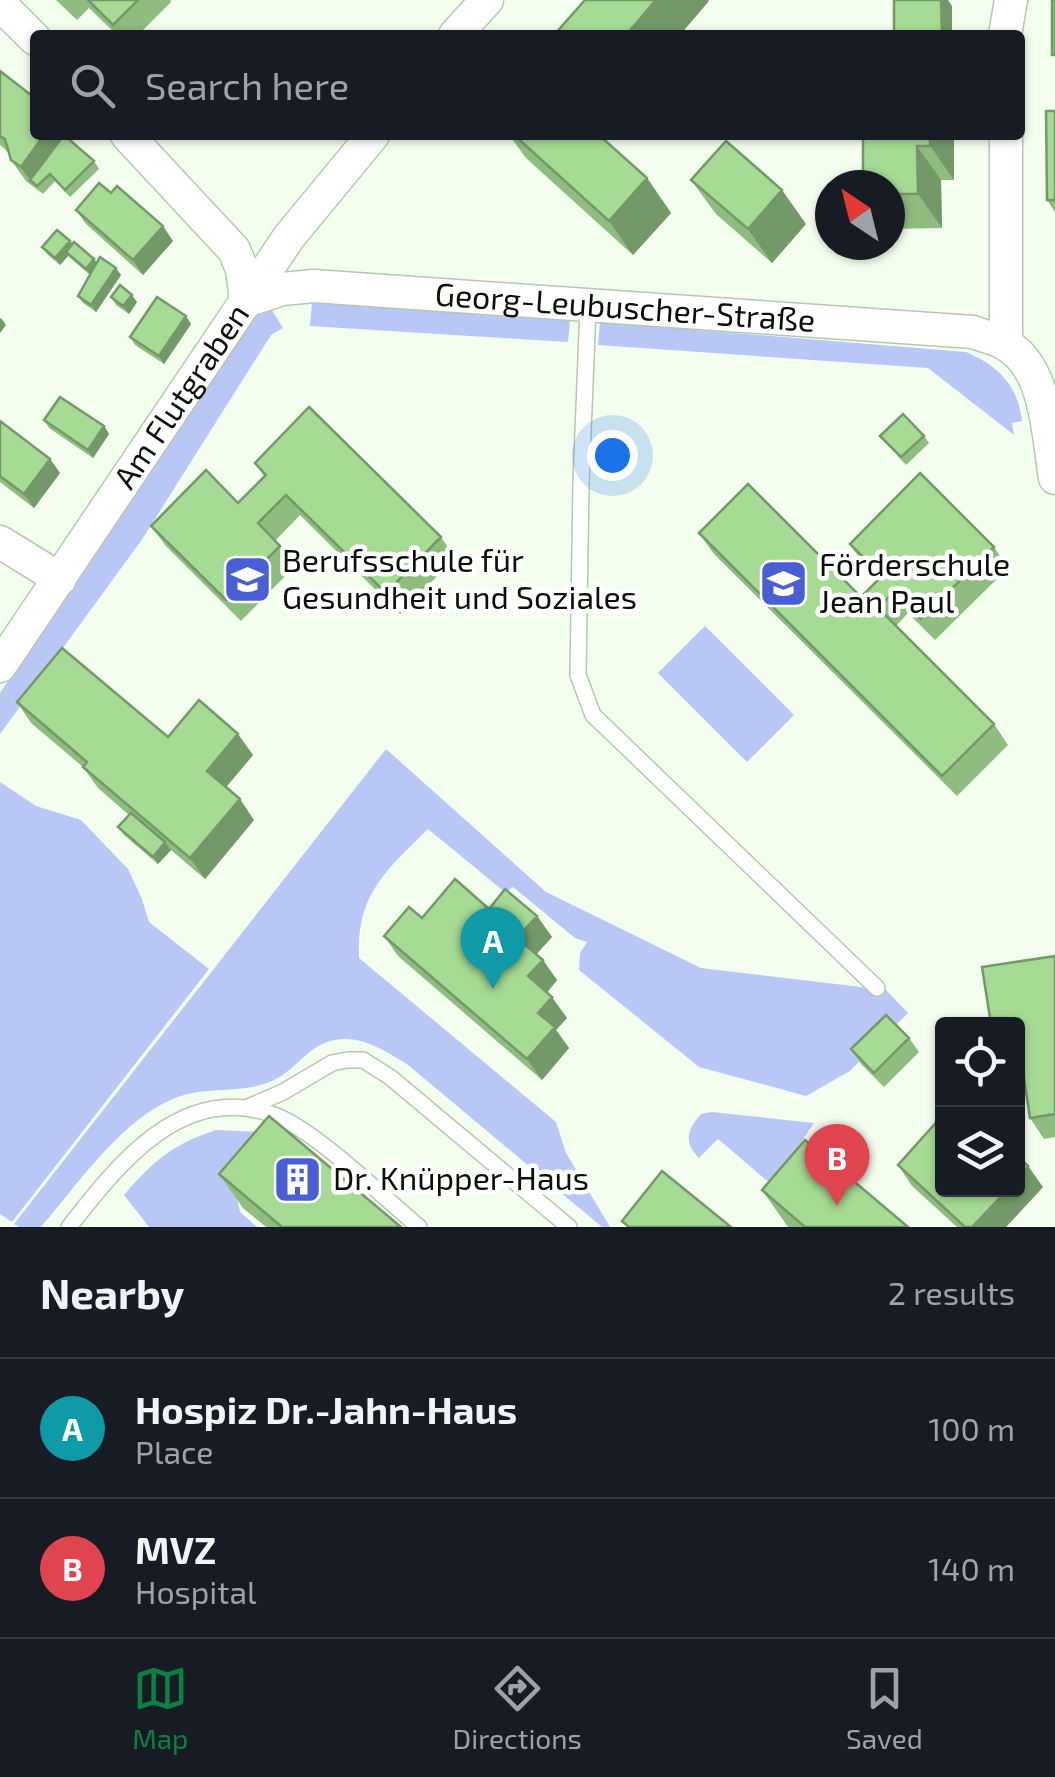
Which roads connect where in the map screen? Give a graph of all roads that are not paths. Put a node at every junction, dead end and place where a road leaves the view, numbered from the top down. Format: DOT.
graph roads {
  1 [pos="487,0"];
  2 [pos="1011,0"];
  3 [pos="0,4"];
  4 [pos="460,30"];
  5 [pos="1006,30"];
  6 [pos="30,35"];
  7 [pos="132,140"];
  8 [pos="369,140"];
  9 [pos="1006,140"];
  10 [pos="246,301"];
  11 [pos="588,307"];
  12 [pos="1006,344"];
  13 [pos="1055,478"];
  14 [pos="0,542"];
  15 [pos="60,579"];
  16 [pos="0,666"];
  17 [pos="877,988"];
  18 [pos="246,1108"];
  19 [pos="70,1227"];
  20 [pos="419,1227"];
  21 [pos="569,1227"];
  1 -- 4 [label="street"];
  2 -- 5 [label="street"];
  3 -- 6 [label="street"];
  7 -- 10 [label="street"];
  8 -- 10 [label="street, Am Flutgraben"];
  9 -- 12 [label="street"];
  10 -- 11 [label="street, Georg-Leubuscher-Straße"];
  10 -- 15 [label="street, Am Flutgraben"];
  11 -- 12 [label="street, Georg-Leubuscher-Straße"];
  11 -- 17 [label="lane"];
  12 -- 13 [label="street"];
  14 -- 15 [label="street"];
  15 -- 16 [label="street, Am Flutgraben"];
  18 -- 19 [label="lane"];
  18 -- 20 [label="lane"];
  18 -- 21 [label="lane"];
}
